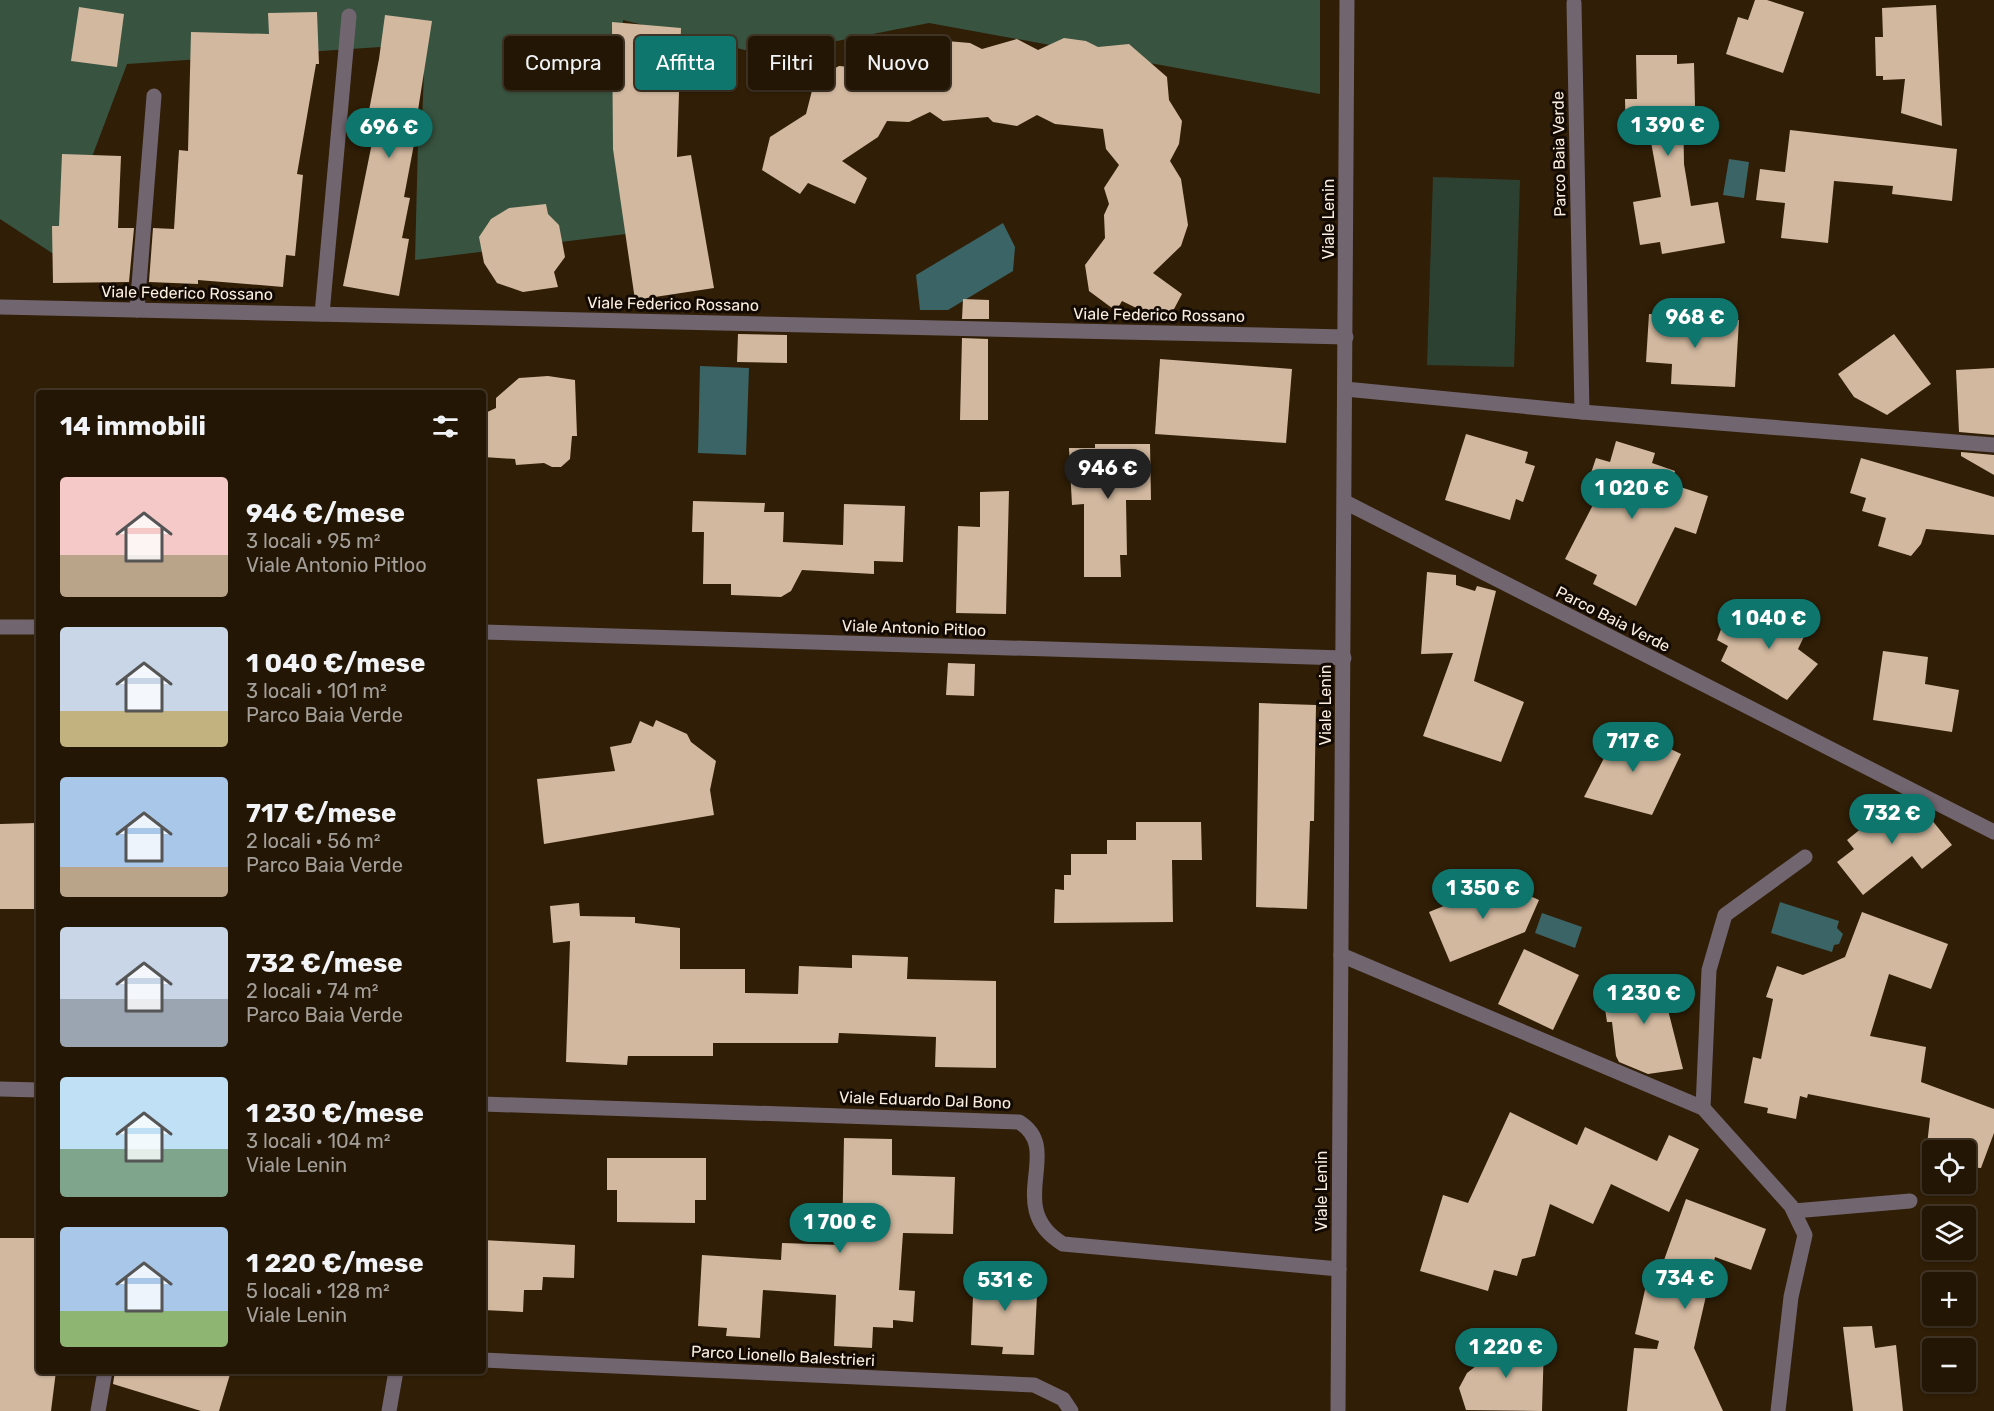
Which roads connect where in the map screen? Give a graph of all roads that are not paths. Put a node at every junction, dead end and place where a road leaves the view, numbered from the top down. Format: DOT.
graph roads {
  1 [pos="1347,0"];
  2 [pos="1574,3"];
  3 [pos="349,16"];
  4 [pos="154,96"];
  5 [pos="0,307"];
  6 [pos="137,310"];
  7 [pos="322,314"];
  8 [pos="1346,337"];
  9 [pos="1345,389"];
  10 [pos="1582,412"];
  11 [pos="1994,445"];
  12 [pos="1345,502"];
  13 [pos="0,627"];
  14 [pos="36,627"];
  15 [pos="486,632"];
  16 [pos="1344,658"];
  17 [pos="1994,832"];
  18 [pos="1805,857"];
  19 [pos="1341,955"];
  20 [pos="0,1089"];
  21 [pos="36,1090"];
  22 [pos="486,1104"];
  23 [pos="1703,1108"];
  24 [pos="1910,1201"];
  25 [pos="1794,1211"];
  26 [pos="1339,1269"];
  27 [pos="486,1360"];
  28 [pos="104,1374"];
  29 [pos="395,1374"];
  30 [pos="98,1411"];
  31 [pos="388,1411"];
  32 [pos="1071,1411"];
  33 [pos="1338,1411"];
  34 [pos="1778,1411"];
  1 -- 8 [label="street, Viale Lenin"];
  2 -- 10 [label="street, Parco Baia Verde"];
  3 -- 7 [label="street"];
  4 -- 6 [label="street"];
  5 -- 6 [label="street, Viale Federico Rossano"];
  6 -- 7 [label="street, Viale Federico Rossano"];
  7 -- 8 [label="street, Viale Federico Rossano"];
  8 -- 9 [label="street, Viale Lenin"];
  9 -- 10 [label="street"];
  9 -- 12 [label="street, Viale Lenin"];
  10 -- 11 [label="street"];
  12 -- 16 [label="street, Viale Lenin"];
  12 -- 17 [label="street, Parco Baia Verde"];
  13 -- 14 [label="street"];
  15 -- 16 [label="street, Viale Antonio Pitloo"];
  16 -- 19 [label="street, Viale Lenin"];
  18 -- 23 [label="street"];
  19 -- 23 [label="street"];
  19 -- 26 [label="street, Viale Lenin"];
  20 -- 21 [label="street"];
  22 -- 26 [label="street, Viale Eduardo Dal Bono"];
  23 -- 25 [label="street"];
  24 -- 25 [label="street"];
  25 -- 34 [label="street"];
  26 -- 33 [label="street, Viale Lenin"];
  27 -- 32 [label="street, Parco Lionello Balestrieri"];
  28 -- 30 [label="street"];
  29 -- 31 [label="street"];
}
